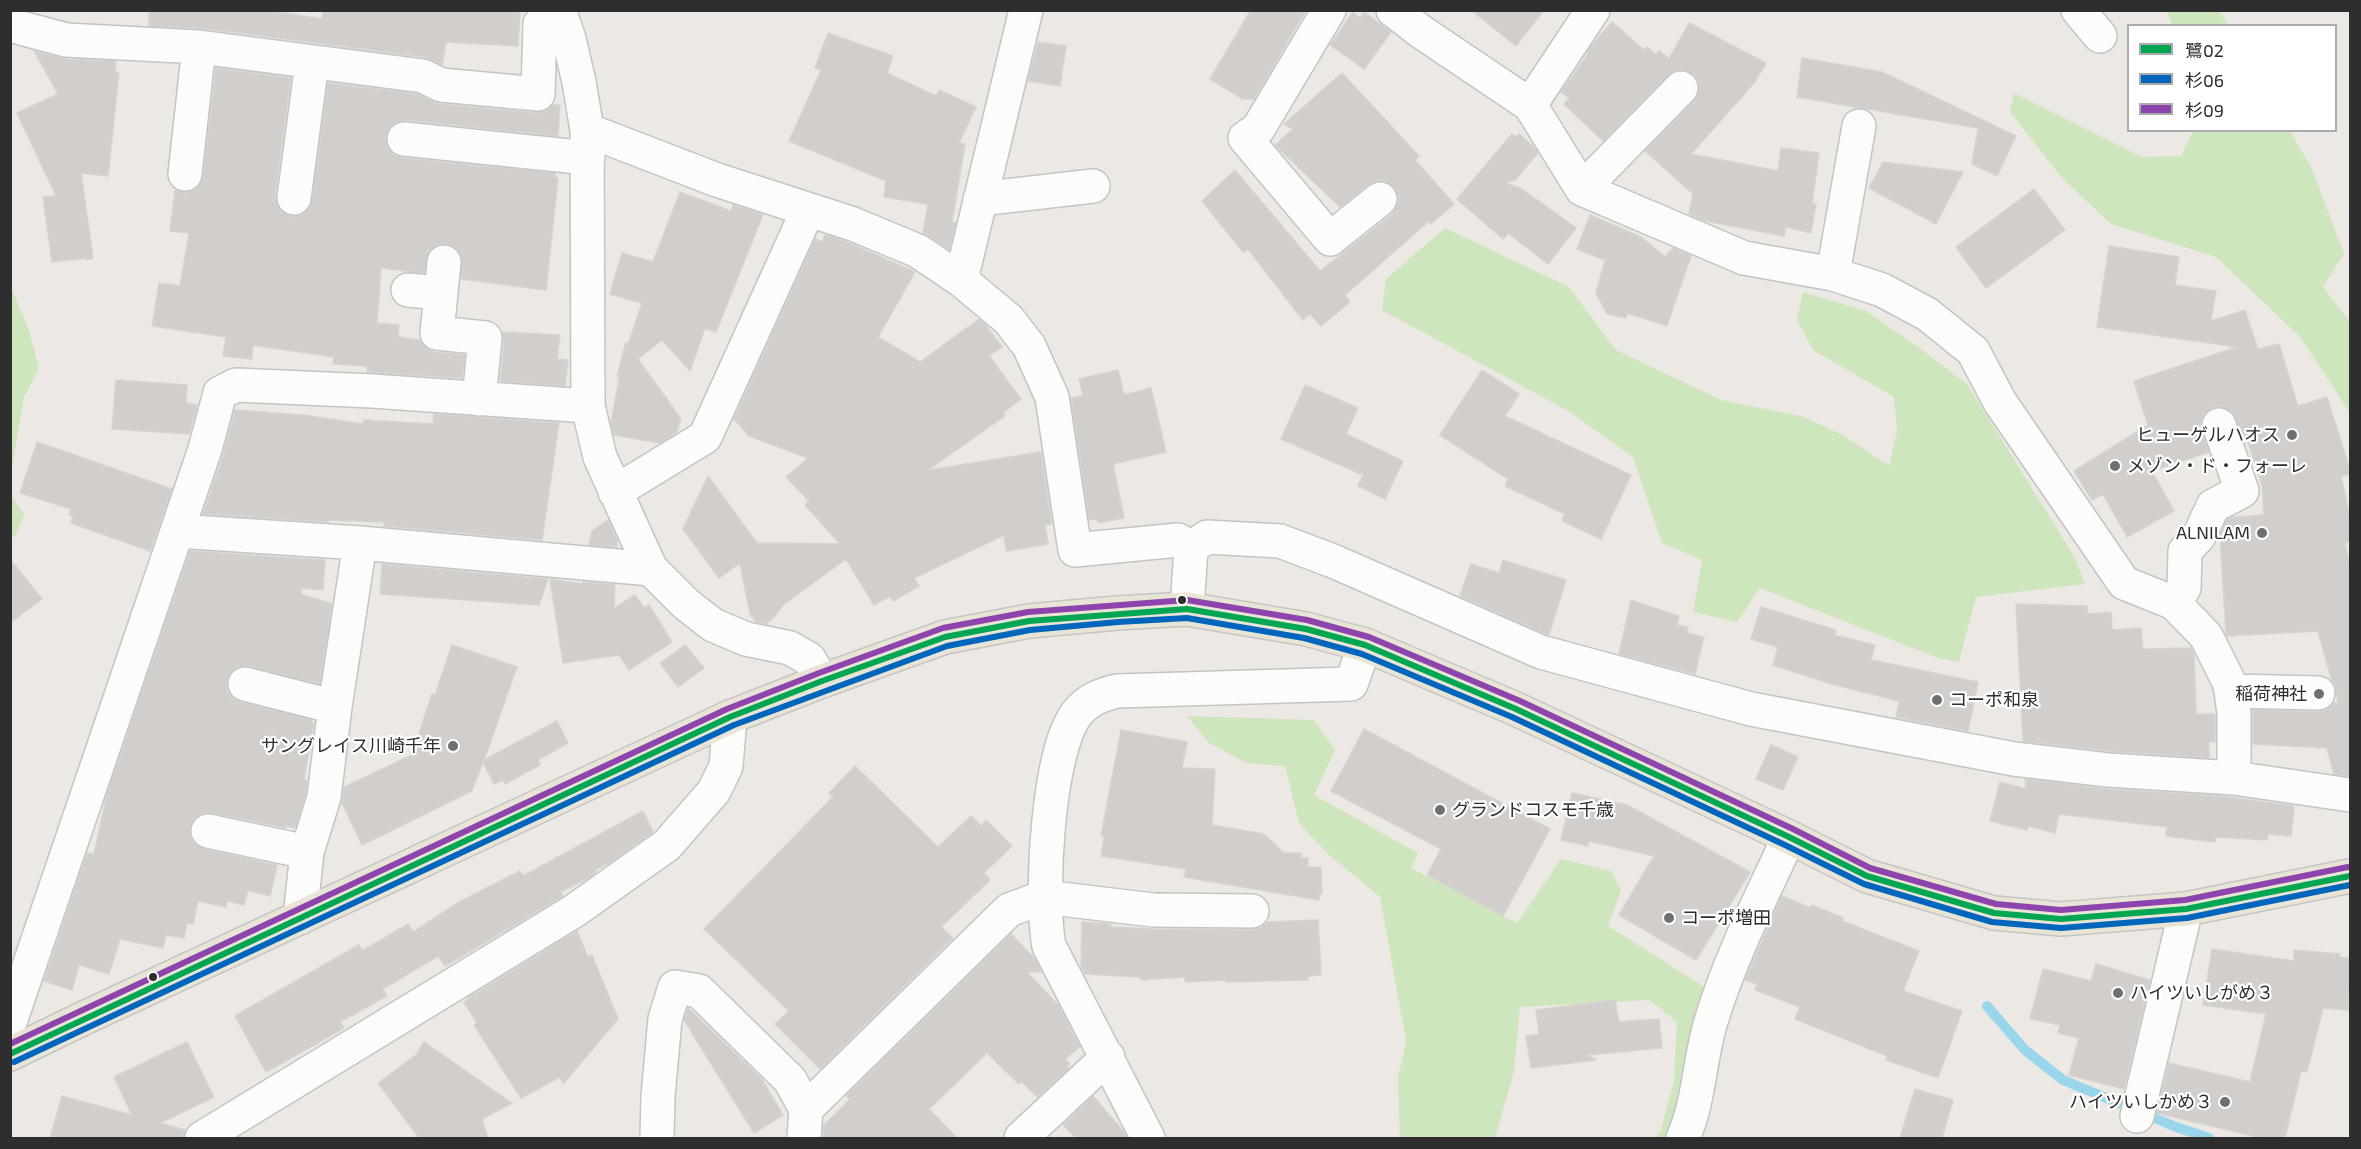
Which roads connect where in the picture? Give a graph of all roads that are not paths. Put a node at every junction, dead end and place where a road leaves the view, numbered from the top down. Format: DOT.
graph roads {
  1 [pos="552,10"];
  2 [pos="559,10"];
  3 [pos="1026,10"];
  4 [pos="1329,10"];
  5 [pos="1393,10"];
  6 [pos="1593,10"];
  7 [pos="2078,10"];
  8 [pos="10,25"];
  9 [pos="2100,36"];
  10 [pos="199,47"];
  11 [pos="312,63"];
  12 [pos="1680,88"];
  13 [pos="1530,105"];
  14 [pos="1859,126"];
  15 [pos="404,139"];
  16 [pos="587,144"];
  17 [pos="185,174"];
  18 [pos="1092,186"];
  19 [pos="1582,189"];
  20 [pos="294,198"];
  21 [pos="981,199"];
  22 [pos="1380,199"];
  23 [pos="808,210"];
  24 [pos="1833,274"];
  25 [pos="961,280"];
  26 [pos="408,290"];
  27 [pos="479,399"];
  28 [pos="588,406"];
  29 [pos="2219,425"];
  30 [pos="615,492"];
  31 [pos="177,531"];
  32 [pos="360,543"];
  33 [pos="1191,548"];
  34 [pos="651,569"];
  35 [pos="2174,603"];
  36 [pos="1187,609"];
  37 [pos="1365,645"];
  38 [pos="822,681"];
  39 [pos="245,684"];
  40 [pos="2231,691"];
  41 [pos="2318,693"];
  42 [pos="334,708"];
  43 [pos="730,717"];
  44 [pos="2234,778"];
  45 [pos="2350,795"];
  46 [pos="208,831"];
  47 [pos="1789,837"];
  48 [pos="307,852"];
  49 [pos="2350,876"];
  50 [pos="1044,897"];
  51 [pos="2186,909"];
  52 [pos="1252,911"];
  53 [pos="300,918"];
  54 [pos="10,1022"];
  55 [pos="10,1054"];
  56 [pos="1108,1057"];
  57 [pos="2137,1116"];
  58 [pos="805,1124"];
  59 [pos="202,1138"];
  60 [pos="657,1138"];
  61 [pos="1021,1138"];
  62 [pos="1148,1138"];
  63 [pos="1683,1138"];
  1 -- 11 [label="street"];
  2 -- 16 [label="street"];
  3 -- 21 [label="street"];
  4 -- 22 [label="street"];
  5 -- 13 [label="street"];
  6 -- 13 [label="street"];
  7 -- 9 [label="street"];
  8 -- 10 [label="street"];
  10 -- 11 [label="street"];
  10 -- 17 [label="street"];
  11 -- 20 [label="street"];
  12 -- 19 [label="street"];
  13 -- 19 [label="street"];
  14 -- 24 [label="street"];
  15 -- 16 [label="street"];
  16 -- 23 [label="street"];
  16 -- 28 [label="street"];
  18 -- 21 [label="street"];
  19 -- 24 [label="street"];
  21 -- 25 [label="street"];
  23 -- 25 [label="street"];
  23 -- 30 [label="street"];
  24 -- 35 [label="street"];
  25 -- 33 [label="street"];
  26 -- 27 [label="street"];
  27 -- 28 [label="street"];
  27 -- 31 [label="street"];
  28 -- 30 [label="street"];
  29 -- 35 [label="street"];
  30 -- 34 [label="street"];
  31 -- 32 [label="street"];
  31 -- 54 [label="street"];
  32 -- 34 [label="street"];
  32 -- 42 [label="street"];
  33 -- 36 [label="street"];
  33 -- 44 [label="street"];
  34 -- 38 [label="street"];
  35 -- 40 [label="street"];
  36 -- 37 [label="main road"];
  36 -- 38 [label="main road"];
  37 -- 47 [label="main road"];
  37 -- 50 [label="street"];
  38 -- 43 [label="main road"];
  39 -- 42 [label="street"];
  40 -- 41 [label="street"];
  40 -- 44 [label="street"];
  42 -- 48 [label="street"];
  43 -- 53 [label="main road"];
  43 -- 59 [label="street"];
  44 -- 45 [label="street"];
  46 -- 48 [label="street"];
  47 -- 51 [label="main road"];
  47 -- 63 [label="street"];
  48 -- 53 [label="street"];
  49 -- 51 [label="main road"];
  50 -- 52 [label="street"];
  50 -- 56 [label="street"];
  50 -- 58 [label="street"];
  51 -- 57 [label="street"];
  53 -- 55 [label="main road"];
  56 -- 61 [label="street"];
  56 -- 62 [label="street"];
  58 -- 60 [label="street"];
}
